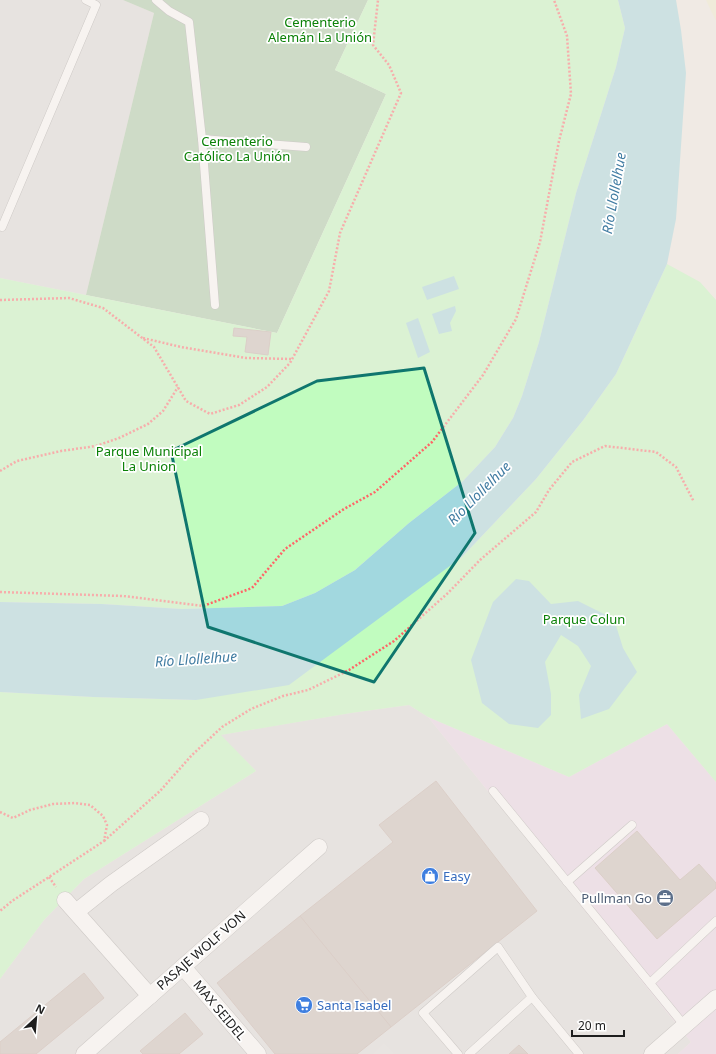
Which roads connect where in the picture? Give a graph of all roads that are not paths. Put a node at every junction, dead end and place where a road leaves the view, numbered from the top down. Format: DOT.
graph roads {
  1 [pos="86,0"];
  2 [pos="156,0"];
  3 [pos="202,139"];
  4 [pos="306,146"];
  5 [pos="2,227"];
  6 [pos="215,305"];
  7 [pos="493,791"];
  8 [pos="201,820"];
  9 [pos="632,825"];
  10 [pos="319,847"];
  11 [pos="568,882"];
  12 [pos="65,900"];
  13 [pos="76,912"];
  14 [pos="716,920"];
  15 [pos="183,967"];
  16 [pos="650,983"];
  17 [pos="150,996"];
  18 [pos="532,996"];
  19 [pos="716,998"];
  20 [pos="684,1026"];
  21 [pos="84,1054"];
  22 [pos="258,1054"];
  23 [pos="458,1054"];
  24 [pos="469,1054"];
  25 [pos="579,1054"];
  26 [pos="652,1054"];
  1 -- 5 [label="lane"];
  2 -- 3 [label="lane"];
  3 -- 4 [label="lane"];
  3 -- 6 [label="lane"];
  7 -- 11 [label="lane"];
  8 -- 13 [label="street"];
  9 -- 11 [label="lane"];
  10 -- 15 [label="street, PASAJE WOLF VON"];
  11 -- 16 [label="lane"];
  12 -- 13 [label="street"];
  13 -- 17 [label="street"];
  14 -- 16 [label="lane"];
  15 -- 17 [label="street, PASAJE WOLF VON"];
  15 -- 22 [label="street, MAX SEIDEL"];
  16 -- 20 [label="lane"];
  17 -- 21 [label="street, PASAJE WOLF VON"];
  18 -- 23 [label="lane"];
  18 -- 24 [label="lane"];
  18 -- 25 [label="lane"];
  19 -- 20 [label="street"];
  20 -- 26 [label="street"];
}
